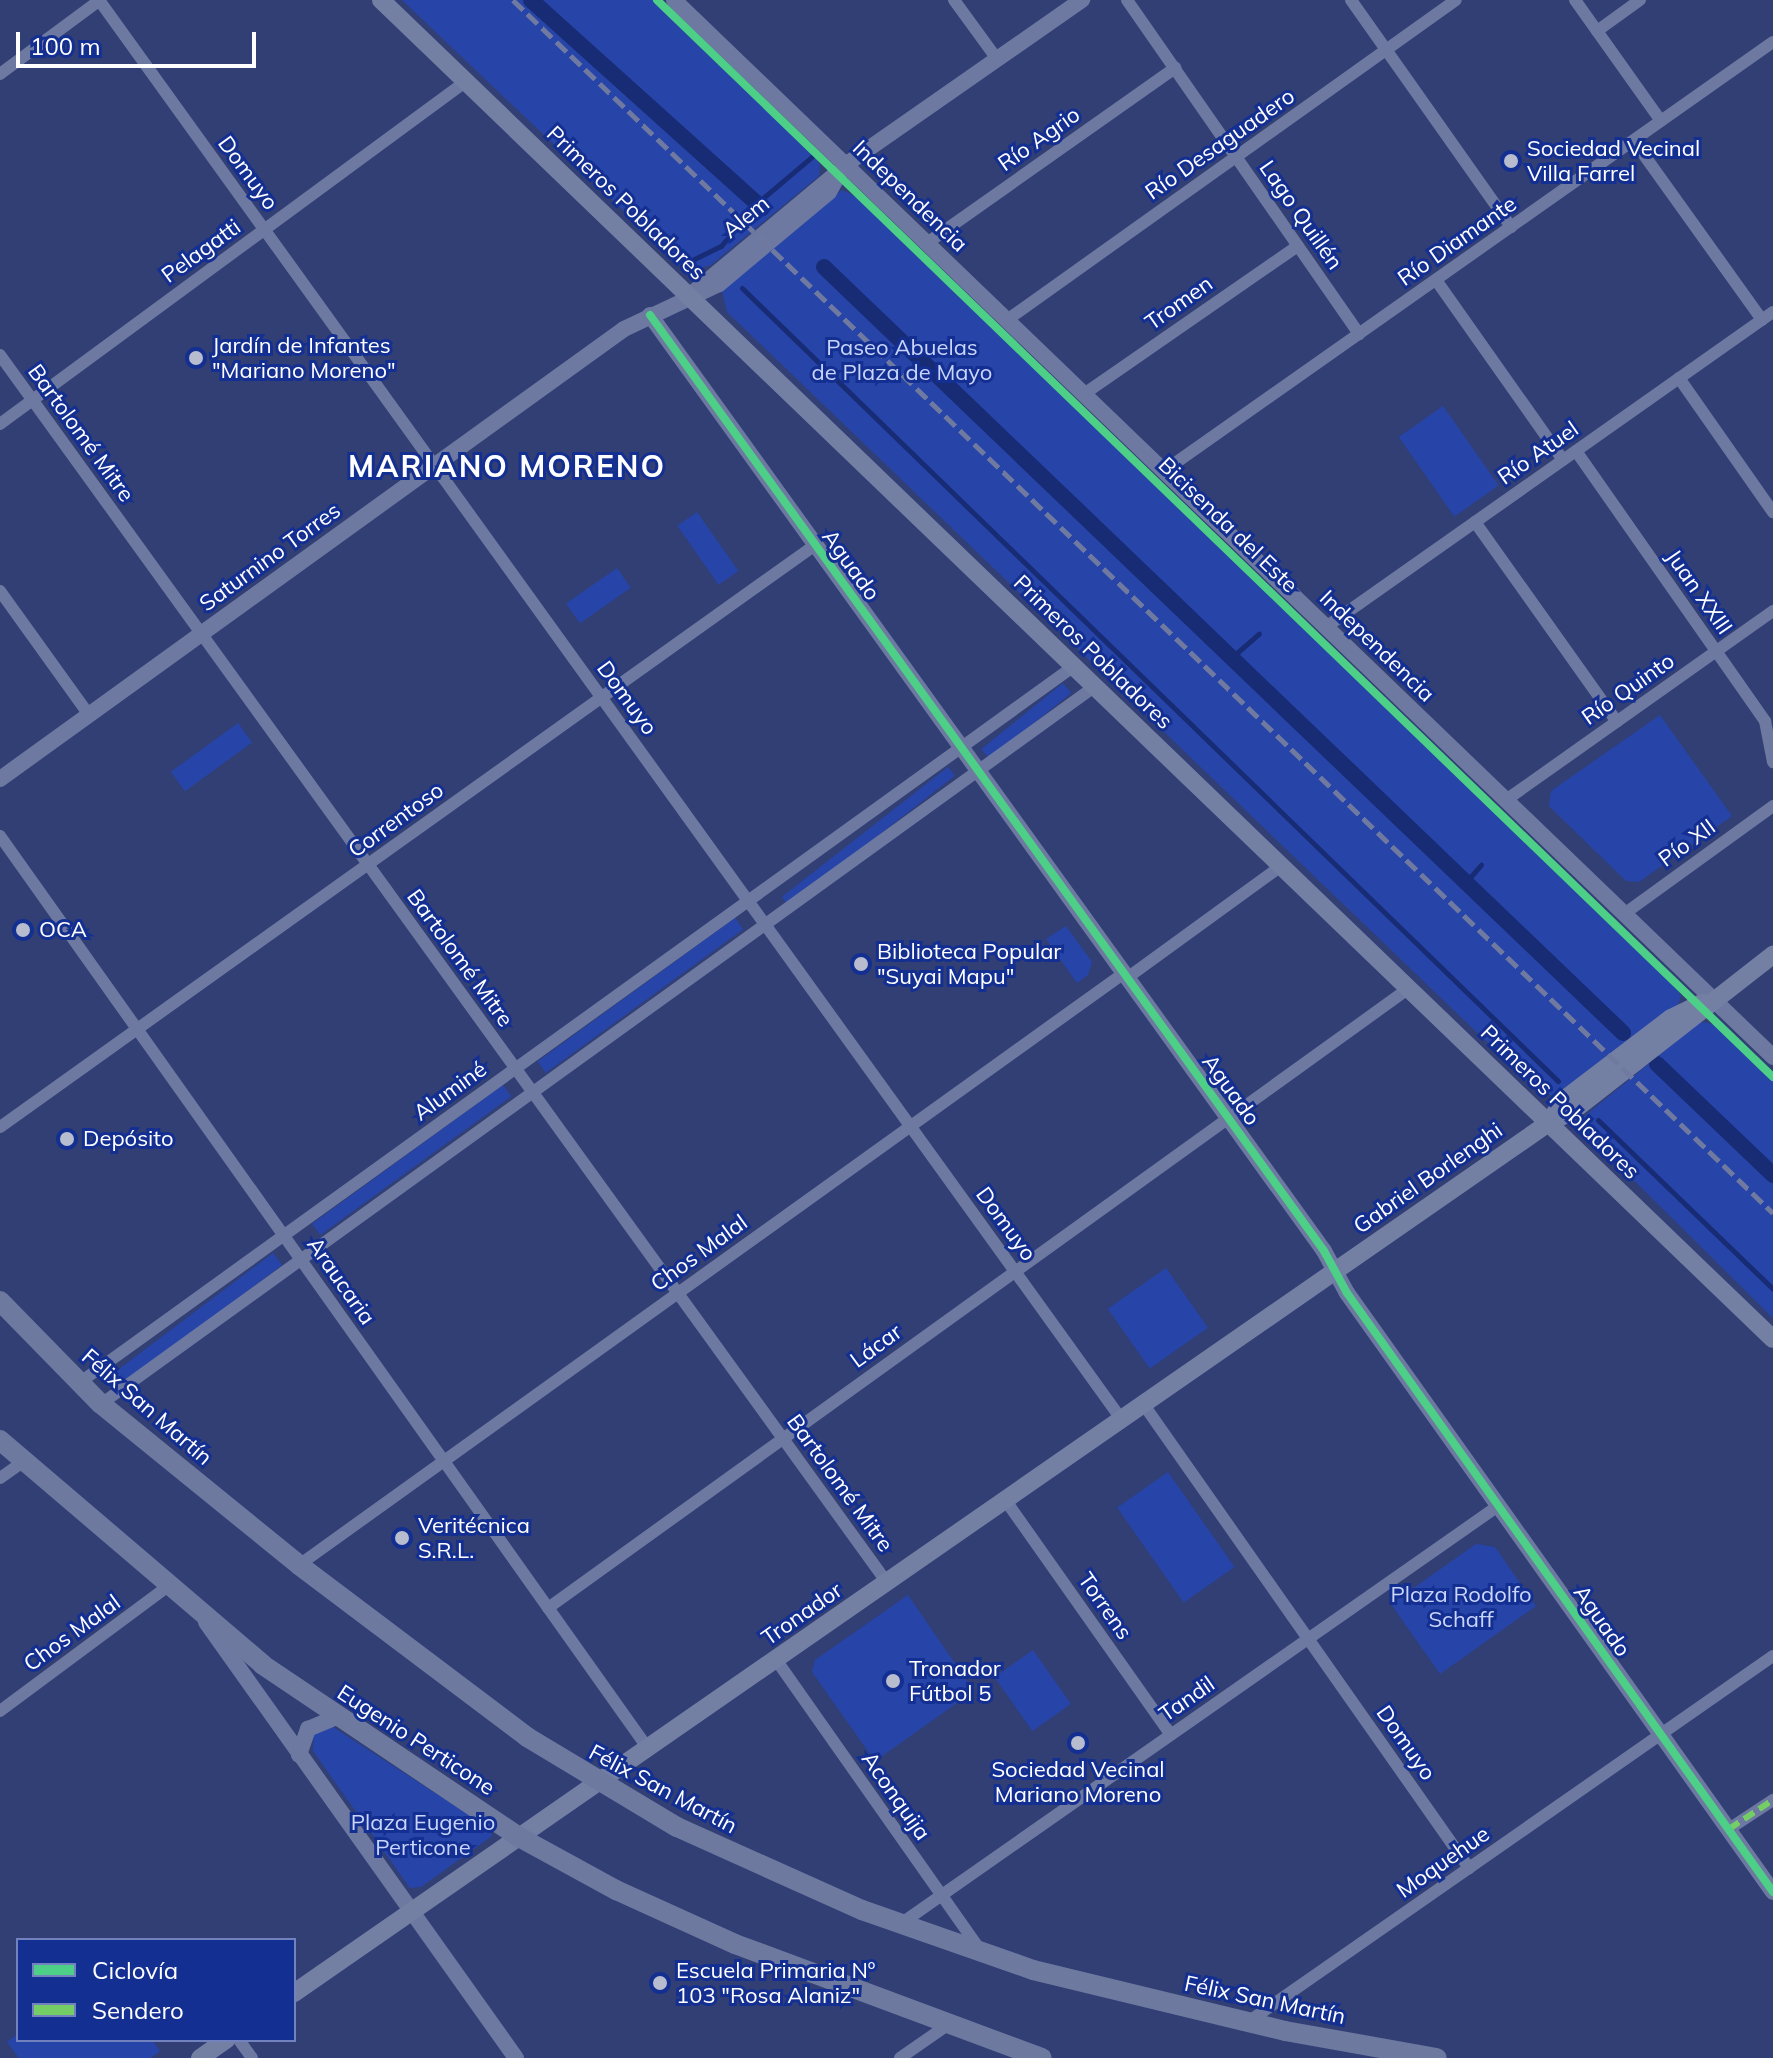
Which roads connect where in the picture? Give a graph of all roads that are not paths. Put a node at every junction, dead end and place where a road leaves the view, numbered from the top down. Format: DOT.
graph roads {
  1 [pos="99,0"];
  2 [pos="381,0"];
  3 [pos="674,0"];
  4 [pos="954,0"];
  5 [pos="1082,0"];
  6 [pos="1127,0"];
  7 [pos="1351,0"];
  8 [pos="1456,0"];
  9 [pos="1575,0"];
  10 [pos="1640,0"];
  11 [pos="1597,31"];
  12 [pos="1773,42"];
  13 [pos="1386,50"];
  14 [pos="997,59"];
  15 [pos="1175,68"];
  16 [pos="0,74"];
  17 [pos="465,82"];
  18 [pos="1661,121"];
  19 [pos="1634,141"];
  20 [pos="1236,157"];
  21 [pos="842,170"];
  22 [pos="1511,227"];
  23 [pos="264,230"];
  24 [pos="927,243"];
  25 [pos="1298,246"];
  26 [pos="1436,280"];
  27 [pos="689,297"];
  28 [pos="650,315"];
  29 [pos="1767,316"];
  30 [pos="1007,320"];
  31 [pos="1359,334"];
  32 [pos="0,355"];
  33 [pos="1679,378"];
  34 [pos="1084,394"];
  35 [pos="32,400"];
  36 [pos="0,424"];
  37 [pos="1576,451"];
  38 [pos="1563,460"];
  39 [pos="434,466"];
  40 [pos="1164,471"];
  41 [pos="1773,512"];
  42 [pos="1475,522"];
  43 [pos="815,545"];
  44 [pos="0,591"];
  45 [pos="1773,611"];
  46 [pos="1326,627"];
  47 [pos="201,634"];
  48 [pos="1716,652"];
  49 [pos="1073,667"];
  50 [pos="1094,687"];
  51 [pos="601,697"];
  52 [pos="89,715"];
  53 [pos="1617,722"];
  54 [pos="961,747"];
  55 [pos="1772,760"];
  56 [pos="978,771"];
  57 [pos="0,779"];
  58 [pos="1506,800"];
  59 [pos="1773,806"];
  60 [pos="0,836"];
  61 [pos="368,864"];
  62 [pos="1281,866"];
  63 [pos="748,901"];
  64 [pos="1624,914"];
  65 [pos="765,924"];
  66 [pos="1773,955"];
  67 [pos="1126,975"];
  68 [pos="1408,989"];
  69 [pos="1712,998"];
  70 [pos="137,1029"];
  71 [pos="1773,1057"];
  72 [pos="515,1069"];
  73 [pos="533,1092"];
  74 [pos="1228,1117"];
  75 [pos="1547,1124"];
  76 [pos="911,1126"];
  77 [pos="0,1127"];
  78 [pos="284,1236"];
  79 [pos="301,1259"];
  80 [pos="1015,1271"];
  81 [pos="1336,1271"];
  82 [pos="678,1293"];
  83 [pos="0,1301"];
  84 [pos="1773,1339"];
  85 [pos="79,1383"];
  86 [pos="101,1404"];
  87 [pos="1144,1405"];
  88 [pos="1122,1420"];
  89 [pos="783,1439"];
  90 [pos="0,1440"];
  91 [pos="443,1461"];
  92 [pos="23,1462"];
  93 [pos="0,1478"];
  94 [pos="1006,1501"];
  95 [pos="1498,1506"];
  96 [pos="299,1565"];
  97 [pos="888,1584"];
  98 [pos="167,1587"];
  99 [pos="548,1608"];
  100 [pos="200,1614"];
  101 [pos="1308,1639"];
  102 [pos="1773,1656"];
  103 [pos="777,1661"];
  104 [pos="0,1711"];
  105 [pos="336,1717"];
  106 [pos="1171,1735"];
  107 [pos="1661,1735"];
  108 [pos="649,1750"];
  109 [pos="299,1755"];
  110 [pos="599,1785"];
  111 [pos="1773,1800"];
  112 [pos="1729,1829"];
  113 [pos="519,1837"];
  114 [pos="1469,1868"];
  115 [pos="1773,1892"];
  116 [pos="941,1895"];
  117 [pos="413,1910"];
  118 [pos="899,1925"];
  119 [pos="982,1954"];
  120 [pos="296,1992"];
  121 [pos="1248,2022"];
  122 [pos="946,2026"];
  123 [pos="223,2042"];
  124 [pos="200,2058"];
  125 [pos="516,2058"];
  126 [pos="900,2058"];
  127 [pos="1041,2058"];
  128 [pos="1437,2058"];
  1 -- 16 [label="street"];
  1 -- 23 [label="street, Domuyo"];
  2 -- 17 [label="main road, Primeros Pobladores"];
  3 -- 21 [label="street, Independencia"];
  4 -- 14 [label="street"];
  5 -- 14 [label="street, Alem"];
  6 -- 15 [label="street, Lago Quillén"];
  7 -- 13 [label="street"];
  8 -- 13 [label="street, Río Desaguadero"];
  9 -- 11 [label="street"];
  10 -- 11 [label="street"];
  11 -- 18 [label="street"];
  12 -- 18 [label="street, Río Diamante"];
  13 -- 20 [label="street, Río Desaguadero"];
  13 -- 22 [label="street"];
  14 -- 21 [label="street, Alem"];
  15 -- 20 [label="street, Lago Quillén"];
  15 -- 24 [label="street, Río Agrio"];
  17 -- 23 [label="street, Pelagatti"];
  17 -- 27 [label="main road, Primeros Pobladores"];
  18 -- 19 [label="street, Río Diamante"];
  19 -- 22 [label="street, Río Diamante"];
  19 -- 29 [label="street"];
  20 -- 25 [label="street, Lago Quillén"];
  20 -- 30 [label="street, Río Desaguadero"];
  21 -- 24 [label="street, Independencia"];
  21 -- 27 [label="street, Alem"];
  22 -- 26 [label="street, Río Diamante"];
  23 -- 35 [label="street, Pelagatti"];
  23 -- 39 [label="street, Domuyo"];
  24 -- 30 [label="street, Independencia"];
  25 -- 31 [label="street, Lago Quillén"];
  25 -- 34 [label="street, Tromen"];
  26 -- 31 [label="street, Río Diamante"];
  26 -- 38 [label="street"];
  27 -- 28 [label="street, Saturnino Torres"];
  27 -- 49 [label="main road, Primeros Pobladores"];
  28 -- 39 [label="street, Saturnino Torres"];
  28 -- 43 [label="street, Aguado"];
  29 -- 33 [label="street, Río Atuel"];
  30 -- 34 [label="street, Independencia"];
  31 -- 40 [label="street, Río Diamante"];
  32 -- 35 [label="street, Bartolomé Mitre"];
  33 -- 37 [label="street, Río Atuel"];
  33 -- 41 [label="street"];
  34 -- 40 [label="street, Independencia"];
  35 -- 36 [label="street, Pelagatti"];
  35 -- 47 [label="street, Bartolomé Mitre"];
  37 -- 38 [label="street, Río Atuel"];
  37 -- 48 [label="street, Juan XXIII"];
  38 -- 42 [label="street, Río Atuel"];
  39 -- 47 [label="street, Saturnino Torres"];
  39 -- 51 [label="street, Domuyo"];
  40 -- 46 [label="street, Independencia"];
  42 -- 46 [label="street, Río Atuel"];
  42 -- 53 [label="street"];
  43 -- 51 [label="street, Correntoso"];
  43 -- 54 [label="street, Aguado"];
  44 -- 52 [label="street"];
  45 -- 48 [label="street, Río Quinto"];
  46 -- 58 [label="street, Independencia"];
  47 -- 52 [label="street, Saturnino Torres"];
  47 -- 61 [label="street, Bartolomé Mitre"];
  48 -- 53 [label="street, Río Quinto"];
  48 -- 55 [label="street, Juan XXIII"];
  49 -- 50 [label="main road, Primeros Pobladores"];
  49 -- 54 [label="street"];
  50 -- 56 [label="street"];
  50 -- 62 [label="main road, Primeros Pobladores"];
  51 -- 61 [label="street, Correntoso"];
  51 -- 63 [label="street, Domuyo"];
  52 -- 57 [label="street, Saturnino Torres"];
  53 -- 58 [label="street, Río Quinto"];
  54 -- 56 [label="street, Aguado"];
  54 -- 63 [label="street, Aluminé"];
  56 -- 65 [label="street"];
  56 -- 67 [label="street, Aguado"];
  58 -- 64 [label="street, Independencia"];
  59 -- 64 [label="street, Pío XII"];
  60 -- 70 [label="street, Araucaria"];
  61 -- 70 [label="street, Correntoso"];
  61 -- 72 [label="street, Bartolomé Mitre"];
  62 -- 67 [label="street"];
  62 -- 68 [label="main road, Primeros Pobladores"];
  63 -- 65 [label="street, Domuyo"];
  63 -- 72 [label="street, Aluminé"];
  64 -- 69 [label="street, Independencia"];
  65 -- 73 [label="street"];
  65 -- 76 [label="street, Domuyo"];
  66 -- 69 [label="main road, Gabriel Borlenghi"];
  67 -- 74 [label="street, Aguado"];
  67 -- 76 [label="street, Chos Malal"];
  68 -- 74 [label="street"];
  68 -- 75 [label="main road, Primeros Pobladores"];
  69 -- 71 [label="street, Independencia"];
  69 -- 75 [label="main road, Gabriel Borlenghi"];
  70 -- 77 [label="street, Correntoso"];
  70 -- 78 [label="street, Araucaria"];
  72 -- 73 [label="street, Bartolomé Mitre"];
  72 -- 78 [label="street, Aluminé"];
  73 -- 79 [label="street"];
  73 -- 82 [label="street, Bartolomé Mitre"];
  74 -- 80 [label="street, Lácar"];
  74 -- 81 [label="street, Aguado"];
  75 -- 81 [label="main road, Gabriel Borlenghi"];
  75 -- 84 [label="main road, Primeros Pobladores"];
  76 -- 80 [label="street, Domuyo"];
  76 -- 82 [label="street, Chos Malal"];
  78 -- 79 [label="street, Araucaria"];
  78 -- 85 [label="street, Aluminé"];
  79 -- 86 [label="street"];
  79 -- 91 [label="street, Araucaria"];
  80 -- 88 [label="street, Domuyo"];
  80 -- 89 [label="street, Lácar"];
  81 -- 87 [label="main road, Tronador"];
  81 -- 95 [label="street, Aguado"];
  82 -- 89 [label="street, Bartolomé Mitre"];
  82 -- 91 [label="street, Chos Malal"];
  83 -- 85 [label="highway, Félix San Martín"];
  85 -- 86 [label="highway, Félix San Martín"];
  86 -- 96 [label="highway, Félix San Martín"];
  87 -- 88 [label="main road, Tronador"];
  87 -- 101 [label="street, Domuyo"];
  88 -- 94 [label="main road, Tronador"];
  89 -- 97 [label="street, Bartolomé Mitre"];
  89 -- 99 [label="street, Lácar"];
  90 -- 92 [label="highway, Eugenio Perticone"];
  91 -- 96 [label="street, Chos Malal"];
  91 -- 99 [label="street, Araucaria"];
  92 -- 93 [label="street"];
  92 -- 98 [label="highway, Eugenio Perticone"];
  94 -- 97 [label="main road, Tronador"];
  94 -- 106 [label="street, Torrens"];
  95 -- 101 [label="street, Tandil"];
  95 -- 107 [label="street, Aguado"];
  96 -- 110 [label="highway, Félix San Martín"];
  97 -- 103 [label="main road, Tronador"];
  98 -- 100 [label="highway, Eugenio Perticone"];
  98 -- 104 [label="street, Chos Malal"];
  99 -- 108 [label="street, Araucaria"];
  100 -- 105 [label="highway, Eugenio Perticone"];
  100 -- 109 [label="street"];
  101 -- 106 [label="street, Tandil"];
  101 -- 114 [label="street, Domuyo"];
  102 -- 107 [label="street, Moquehue"];
  103 -- 108 [label="main road, Tronador"];
  103 -- 116 [label="street, Aconquija"];
  105 -- 109 [label="street"];
  105 -- 113 [label="highway, Eugenio Perticone"];
  106 -- 116 [label="street, Tandil"];
  107 -- 112 [label="street, Aguado"];
  107 -- 114 [label="street, Moquehue"];
  108 -- 110 [label="main road, Tronador"];
  109 -- 117 [label="street"];
  110 -- 113 [label="main road, Tronador"];
  110 -- 118 [label="highway, Félix San Martín"];
  111 -- 112 [label="street"];
  112 -- 115 [label="street, Aguado"];
  113 -- 117 [label="main road, Tronador"];
  113 -- 122 [label="highway, Eugenio Perticone"];
  114 -- 121 [label="street, Moquehue"];
  116 -- 118 [label="street, Tandil"];
  116 -- 119 [label="street, Aconquija"];
  117 -- 120 [label="main road, Tronador"];
  117 -- 125 [label="street"];
  118 -- 119 [label="highway, Félix San Martín"];
  119 -- 121 [label="highway, Félix San Martín"];
  121 -- 128 [label="highway, Félix San Martín"];
  122 -- 126 [label="street"];
  122 -- 127 [label="highway, Eugenio Perticone"];
  123 -- 124 [label="main road"];
}
